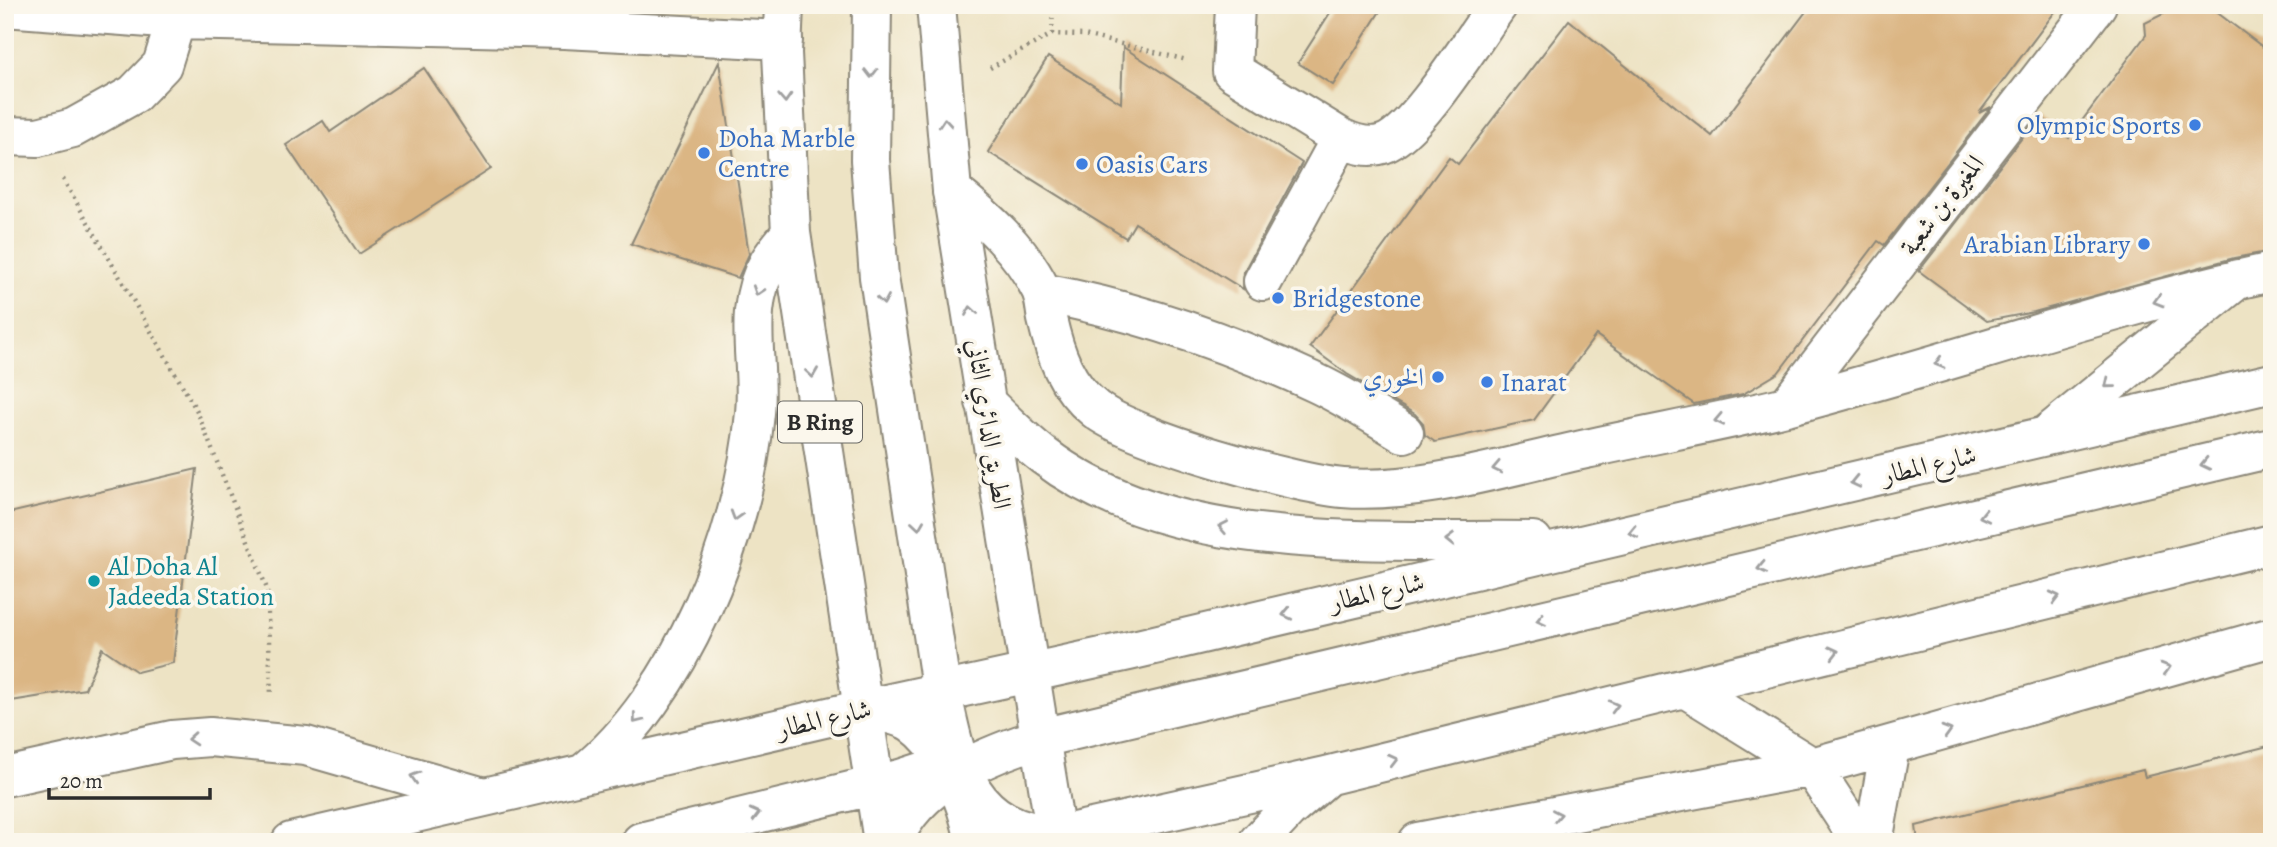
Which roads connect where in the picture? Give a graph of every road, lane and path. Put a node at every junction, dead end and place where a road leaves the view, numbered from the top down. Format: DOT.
graph roads {
  1 [pos="872,5"];
  2 [pos="936,5"];
  3 [pos="1053,5"];
  4 [pos="1235,5"];
  5 [pos="1498,5"];
  6 [pos="2097,5"];
  7 [pos="5,7"];
  8 [pos="176,20"];
  9 [pos="784,23"];
  10 [pos="1052,34"];
  11 [pos="1232,71"];
  12 [pos="943,94"];
  13 [pos="22,136"];
  14 [pos="1341,138"];
  15 [pos="952,191"];
  16 [pos="791,233"];
  17 [pos="2255,275"];
  18 [pos="1263,281"];
  19 [pos="1042,293"];
  20 [pos="2272,383"];
  21 [pos="985,402"];
  22 [pos="1787,406"];
  23 [pos="1404,433"];
  24 [pos="2041,440"];
  25 [pos="2272,448"];
  26 [pos="1591,541"];
  27 [pos="2272,544"];
  28 [pos="2272,637"];
  29 [pos="1028,674"];
  30 [pos="1685,688"];
  31 [pos="942,694"];
  32 [pos="863,709"];
  33 [pos="1041,738"];
  34 [pos="273,741"];
  35 [pos="1890,747"];
  36 [pos="1811,767"];
  37 [pos="954,769"];
  38 [pos="582,775"];
  39 [pos="1326,776"];
  40 [pos="5,777"];
  41 [pos="874,785"];
  42 [pos="480,796"];
  43 [pos="1047,839"];
  44 [pos="291,842"];
  45 [pos="642,842"];
  46 [pos="883,842"];
  47 [pos="893,842"];
  48 [pos="975,842"];
  49 [pos="1258,842"];
  50 [pos="1418,842"];
  51 [pos="1861,842"];
  52 [pos="1873,842"];
  1 -- 31 [label="main road, one-way"];
  2 -- 12 [label="main road, الطريق الدائري الثاني"];
  3 -- 10 [label="path"];
  4 -- 11 [label="main road"];
  5 -- 14 [label="main road"];
  6 -- 22 [label="main road, المغيرة بن شعبة"];
  7 -- 8 [label="main road"];
  8 -- 9 [label="main road"];
  8 -- 13 [label="main road"];
  9 -- 16 [label="main road, B Ring, one-way"];
  10 -- 11 [label="path"];
  10 -- 12 [label="path"];
  11 -- 14 [label="main road"];
  15 -- 12 [label="main road, الطريق الدائري الثاني, one-way"];
  13 -- 34 [label="path"];
  14 -- 18 [label="main road"];
  15 -- 19 [label="main road"];
  21 -- 15 [label="main road, الطريق الدائري الثاني, one-way"];
  16 -- 32 [label="main road, B Ring, one-way"];
  16 -- 38 [label="main road, one-way"];
  17 -- 22 [label="main road, one-way"];
  17 -- 24 [label="main road, one-way"];
  22 -- 19 [label="main road, one-way"];
  19 -- 23 [label="main road"];
  20 -- 24 [label="main road, شارع المطار"];
  26 -- 21 [label="main road, one-way"];
  21 -- 29 [label="main road, الطريق الدائري الثاني"];
  24 -- 26 [label="main road, شارع المطار, one-way"];
  25 -- 33 [label="main road, one-way"];
  26 -- 29 [label="main road, شارع المطار, one-way"];
  30 -- 27 [label="main road, one-way"];
  35 -- 28 [label="main road, one-way"];
  29 -- 31 [label="main road, شارع المطار"];
  29 -- 33 [label="main road, الطريق الدائري الثاني"];
  29 -- 37 [label="main road"];
  30 -- 36 [label="main road"];
  39 -- 30 [label="main road, one-way"];
  31 -- 32 [label="main road, شارع المطار"];
  31 -- 37 [label="main road"];
  32 -- 37 [label="main road"];
  32 -- 38 [label="main road, شارع المطار"];
  32 -- 41 [label="main road, B Ring"];
  33 -- 37 [label="main road"];
  33 -- 43 [label="main road, الطريق الدائري الثاني"];
  34 -- 40 [label="main road, شارع المطار, one-way"];
  42 -- 34 [label="main road, شارع المطار, one-way"];
  35 -- 36 [label="main road"];
  35 -- 52 [label="main road"];
  50 -- 36 [label="main road, one-way"];
  36 -- 51 [label="main road"];
  37 -- 41 [label="main road"];
  37 -- 43 [label="main road"];
  37 -- 47 [label="main road"];
  37 -- 48 [label="main road"];
  38 -- 42 [label="main road, شارع المطار"];
  39 -- 43 [label="main road"];
  39 -- 49 [label="main road"];
  45 -- 41 [label="main road, one-way"];
  41 -- 46 [label="main road, B Ring"];
  42 -- 44 [label="main road, شارع المطار"];
}
